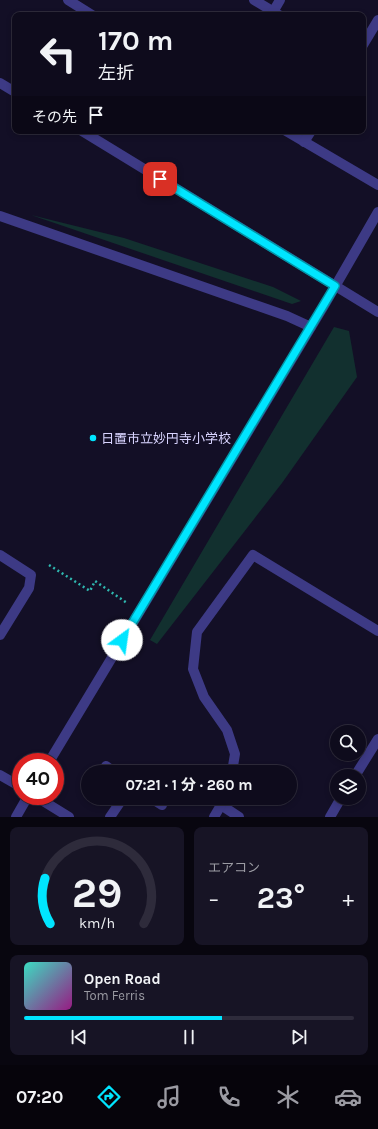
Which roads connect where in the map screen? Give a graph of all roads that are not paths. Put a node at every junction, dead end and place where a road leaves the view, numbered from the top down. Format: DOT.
graph roads {
  1 [pos="68,0"];
  2 [pos="254,0"];
  3 [pos="280,0"];
  4 [pos="87,12"];
  5 [pos="274,12"];
  6 [pos="276,12"];
  7 [pos="378,20"];
  8 [pos="366,40"];
  9 [pos="0,83"];
  10 [pos="12,90"];
  11 [pos="87,134"];
  12 [pos="291,134"];
  13 [pos="309,134"];
  14 [pos="304,142"];
  15 [pos="378,185"];
  16 [pos="378,212"];
  17 [pos="0,216"];
  18 [pos="335,286"];
  19 [pos="378,312"];
  20 [pos="311,328"];
  21 [pos="0,555"];
  22 [pos="378,631"];
  23 [pos="0,635"];
  24 [pos="378,738"];
  25 [pos="54,753"];
  26 [pos="233,765"];
  27 [pos="359,769"];
  28 [pos="0,774"];
  29 [pos="12,781"];
  30 [pos="23,805"];
  31 [pos="50,805"];
  32 [pos="118,805"];
  33 [pos="220,805"];
  34 [pos="226,805"];
  35 [pos="337,805"];
  36 [pos="16,817"];
  37 [pos="69,817"];
  38 [pos="110,817"];
  39 [pos="214,817"];
  40 [pos="240,817"];
  41 [pos="330,817"];
  1 -- 4 [label="street"];
  2 -- 5 [label="street"];
  3 -- 6 [label="street"];
  7 -- 8 [label="street"];
  9 -- 10 [label="street"];
  11 -- 18 [label="street"];
  12 -- 14 [label="street"];
  13 -- 14 [label="street"];
  14 -- 15 [label="street"];
  16 -- 18 [label="street"];
  17 -- 20 [label="street"];
  18 -- 19 [label="street"];
  18 -- 20 [label="street"];
  20 -- 25 [label="street"];
  21 -- 23 [label="street"];
  22 -- 26 [label="street"];
  24 -- 27 [label="street"];
  28 -- 29 [label="street"];
  30 -- 36 [label="street"];
  31 -- 37 [label="street"];
  32 -- 38 [label="street"];
  33 -- 39 [label="street"];
  34 -- 40 [label="street"];
  35 -- 41 [label="street"];
}
